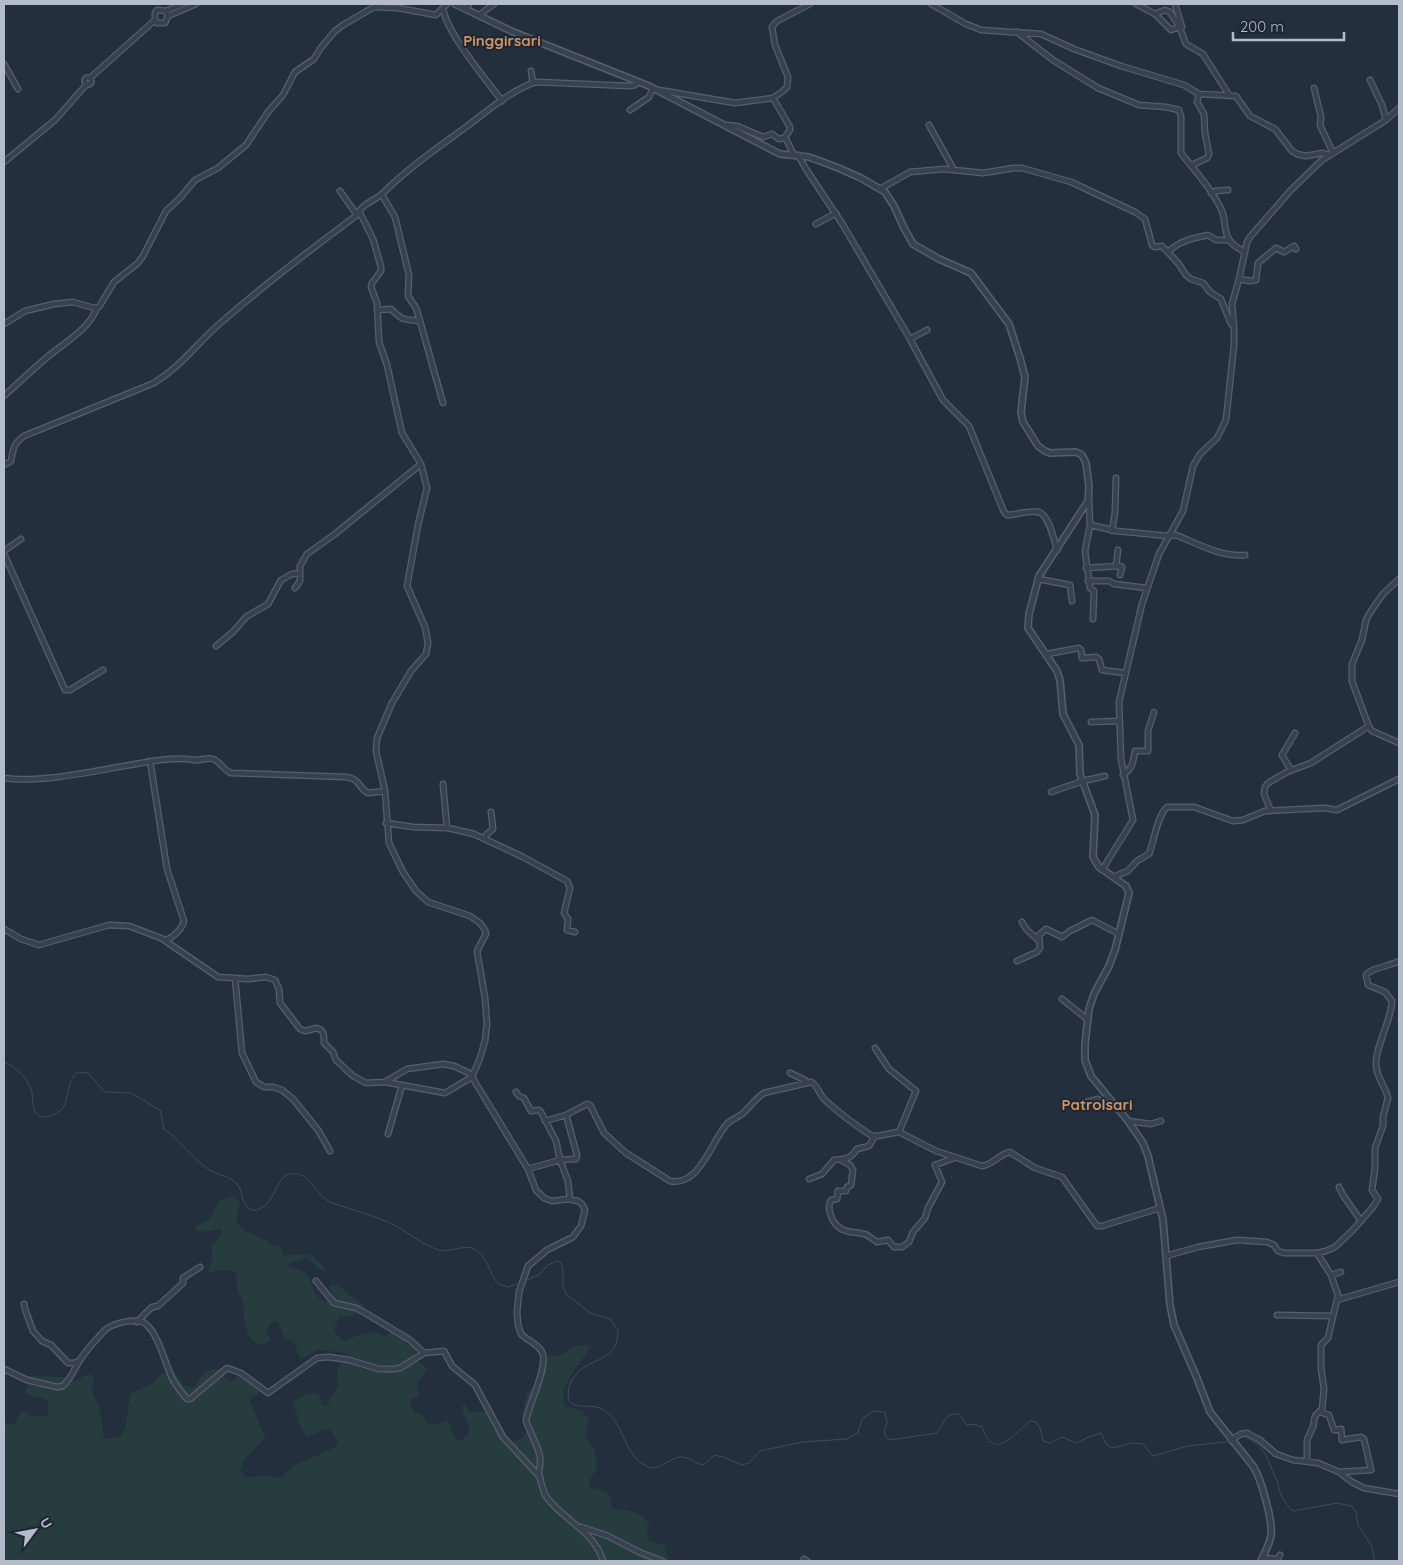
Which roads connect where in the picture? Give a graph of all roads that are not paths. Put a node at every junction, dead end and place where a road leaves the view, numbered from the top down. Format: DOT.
graph roads {
  1 [pos="154,4"];
  2 [pos="183,4"];
  3 [pos="196,4"];
  4 [pos="447,4"];
  5 [pos="455,4"];
  6 [pos="494,4"];
  7 [pos="810,4"];
  8 [pos="931,4"];
  9 [pos="1136,4"];
  10 [pos="1175,4"];
  11 [pos="376,5"];
  12 [pos="467,6"];
  13 [pos="443,9"];
  14 [pos="158,10"];
  15 [pos="167,14"];
  16 [pos="1155,14"];
  17 [pos="479,15"];
  18 [pos="154,20"];
  19 [pos="1179,27"];
  20 [pos="1017,32"];
  21 [pos="1188,45"];
  22 [pos="4,64"];
  23 [pos="531,71"];
  24 [pos="10,74"];
  25 [pos="4,78"];
  26 [pos="1370,80"];
  27 [pos="638,82"];
  28 [pos="533,83"];
  29 [pos="1314,88"];
  30 [pos="18,89"];
  31 [pos="654,89"];
  32 [pos="1198,94"];
  33 [pos="1229,95"];
  34 [pos="773,98"];
  35 [pos="502,101"];
  36 [pos="630,110"];
  37 [pos="1398,111"];
  38 [pos="1386,120"];
  39 [pos="726,125"];
  40 [pos="929,125"];
  41 [pos="785,138"];
  42 [pos="1331,154"];
  43 [pos="796,155"];
  44 [pos="4,162"];
  45 [pos="1192,165"];
  46 [pos="954,170"];
  47 [pos="880,189"];
  48 [pos="1228,190"];
  49 [pos="340,191"];
  50 [pos="1211,193"];
  51 [pos="382,194"];
  52 [pos="358,213"];
  53 [pos="836,213"];
  54 [pos="816,224"];
  55 [pos="1229,240"];
  56 [pos="1296,249"];
  57 [pos="1168,252"];
  58 [pos="1245,252"];
  59 [pos="1239,278"];
  60 [pos="97,308"];
  61 [pos="377,308"];
  62 [pos="420,321"];
  63 [pos="4,324"];
  64 [pos="1234,327"];
  65 [pos="927,330"];
  66 [pos="910,339"];
  67 [pos="4,396"];
  68 [pos="443,402"];
  69 [pos="421,464"];
  70 [pos="4,466"];
  71 [pos="1116,478"];
  72 [pos="1089,494"];
  73 [pos="1090,525"];
  74 [pos="1112,530"];
  75 [pos="1168,536"];
  76 [pos="21,539"];
  77 [pos="1057,550"];
  78 [pos="1118,550"];
  79 [pos="4,553"];
  80 [pos="1246,555"];
  81 [pos="1107,559"];
  82 [pos="1116,565"];
  83 [pos="1107,566"];
  84 [pos="1086,568"];
  85 [pos="299,573"];
  86 [pos="1120,575"];
  87 [pos="1038,579"];
  88 [pos="1399,579"];
  89 [pos="1088,581"];
  90 [pos="296,588"];
  91 [pos="1147,588"];
  92 [pos="1072,601"];
  93 [pos="1093,619"];
  94 [pos="216,646"];
  95 [pos="1047,654"];
  96 [pos="103,670"];
  97 [pos="1125,673"];
  98 [pos="1154,712"];
  99 [pos="1119,721"];
  100 [pos="1091,722"];
  101 [pos="1368,726"];
  102 [pos="1295,733"];
  103 [pos="1399,743"];
  104 [pos="150,761"];
  105 [pos="1291,770"];
  106 [pos="1123,775"];
  107 [pos="1105,776"];
  108 [pos="4,778"];
  109 [pos="1399,779"];
  110 [pos="1083,781"];
  111 [pos="443,784"];
  112 [pos="385,791"];
  113 [pos="1051,792"];
  114 [pos="1271,811"];
  115 [pos="491,812"];
  116 [pos="386,823"];
  117 [pos="447,828"];
  118 [pos="484,839"];
  119 [pos="1102,870"];
  120 [pos="1115,878"];
  121 [pos="1022,922"];
  122 [pos="4,929"];
  123 [pos="575,932"];
  124 [pos="1119,934"];
  125 [pos="164,940"];
  126 [pos="1038,940"];
  127 [pos="1017,961"];
  128 [pos="1399,962"];
  129 [pos="234,978"];
  130 [pos="1062,1000"];
  131 [pos="1087,1019"];
  132 [pos="875,1048"];
  133 [pos="790,1073"];
  134 [pos="472,1076"];
  135 [pos="385,1082"];
  136 [pos="807,1083"];
  137 [pos="402,1084"];
  138 [pos="516,1092"];
  139 [pos="1076,1105"];
  140 [pos="1115,1105"];
  141 [pos="566,1115"];
  142 [pos="546,1121"];
  143 [pos="1128,1121"];
  144 [pos="1161,1121"];
  145 [pos="899,1132"];
  146 [pos="388,1134"];
  147 [pos="875,1136"];
  148 [pos="330,1151"];
  149 [pos="955,1158"];
  150 [pos="560,1160"];
  151 [pos="841,1160"];
  152 [pos="528,1169"];
  153 [pos="809,1179"];
  154 [pos="1339,1188"];
  155 [pos="570,1199"];
  156 [pos="1160,1208"];
  157 [pos="1361,1221"];
  158 [pos="1316,1253"];
  159 [pos="1166,1256"];
  160 [pos="200,1268"];
  161 [pos="1342,1272"];
  162 [pos="1331,1275"];
  163 [pos="316,1281"];
  164 [pos="1399,1282"];
  165 [pos="1337,1300"];
  166 [pos="24,1304"];
  167 [pos="1277,1315"];
  168 [pos="1332,1316"];
  169 [pos="137,1322"];
  170 [pos="424,1353"];
  171 [pos="80,1360"];
  172 [pos="4,1368"];
  173 [pos="1320,1412"];
  174 [pos="1236,1440"];
  175 [pos="1307,1461"];
  176 [pos="1339,1472"];
  177 [pos="541,1478"];
  178 [pos="1399,1494"];
  179 [pos="578,1526"];
  180 [pos="1280,1556"];
  181 [pos="1261,1560"];
  182 [pos="603,1561"];
  183 [pos="662,1561"];
  1 -- 14 [label="street"];
  2 -- 15 [label="street"];
  3 -- 15 [label="street"];
  4 -- 13 [label="street"];
  5 -- 12 [label="street"];
  6 -- 17 [label="street"];
  7 -- 34 [label="street"];
  8 -- 20 [label="street"];
  9 -- 16 [label="street"];
  10 -- 21 [label="street"];
  11 -- 13 [label="street"];
  11 -- 60 [label="street"];
  12 -- 17 [label="street"];
  13 -- 35 [label="street"];
  14 -- 15 [label="street"];
  14 -- 18 [label="street"];
  15 -- 18 [label="street"];
  16 -- 19 [label="street"];
  16 -- 19 [label="street"];
  17 -- 27 [label="street"];
  18 -- 44 [label="street"];
  19 -- 21 [label="street"];
  20 -- 32 [label="street"];
  20 -- 45 [label="street"];
  21 -- 33 [label="street"];
  22 -- 24 [label="street"];
  23 -- 28 [label="street"];
  24 -- 25 [label="street"];
  24 -- 30 [label="street"];
  26 -- 38 [label="street"];
  27 -- 28 [label="street"];
  27 -- 31 [label="street"];
  28 -- 35 [label="street"];
  29 -- 42 [label="street"];
  31 -- 34 [label="street"];
  31 -- 36 [label="street"];
  31 -- 39 [label="street"];
  32 -- 33 [label="street"];
  32 -- 45 [label="street"];
  33 -- 42 [label="street"];
  34 -- 41 [label="street"];
  35 -- 51 [label="street"];
  37 -- 38 [label="street"];
  38 -- 42 [label="street"];
  39 -- 41 [label="street"];
  39 -- 43 [label="street"];
  40 -- 46 [label="street"];
  41 -- 43 [label="street"];
  42 -- 58 [label="street"];
  43 -- 47 [label="street"];
  43 -- 53 [label="street"];
  45 -- 50 [label="street"];
  46 -- 47 [label="street"];
  46 -- 57 [label="street"];
  47 -- 72 [label="street"];
  48 -- 50 [label="street"];
  49 -- 52 [label="street"];
  50 -- 55 [label="street"];
  51 -- 52 [label="street"];
  51 -- 62 [label="street"];
  52 -- 61 [label="street"];
  52 -- 70 [label="street"];
  53 -- 54 [label="street"];
  53 -- 66 [label="street"];
  55 -- 57 [label="street"];
  55 -- 58 [label="street"];
  56 -- 59 [label="street"];
  57 -- 64 [label="street"];
  58 -- 59 [label="street"];
  59 -- 64 [label="street"];
  60 -- 63 [label="street"];
  60 -- 67 [label="street"];
  61 -- 62 [label="street"];
  61 -- 69 [label="street"];
  62 -- 68 [label="street"];
  64 -- 75 [label="street"];
  65 -- 66 [label="street"];
  66 -- 77 [label="street"];
  69 -- 85 [label="street"];
  69 -- 112 [label="street"];
  71 -- 74 [label="street"];
  72 -- 73 [label="street"];
  72 -- 77 [label="street"];
  73 -- 74 [label="street"];
  73 -- 84 [label="street"];
  74 -- 75 [label="street"];
  75 -- 80 [label="street"];
  75 -- 91 [label="street"];
  76 -- 79 [label="street"];
  77 -- 87 [label="street"];
  78 -- 82 [label="street"];
  79 -- 96 [label="street"];
  81 -- 83 [label="street"];
  82 -- 83 [label="street"];
  82 -- 86 [label="street"];
  83 -- 84 [label="street"];
  84 -- 89 [label="street"];
  85 -- 90 [label="street"];
  85 -- 94 [label="street"];
  87 -- 92 [label="street"];
  87 -- 95 [label="street"];
  88 -- 101 [label="street"];
  89 -- 91 [label="street"];
  89 -- 93 [label="street"];
  91 -- 97 [label="street"];
  95 -- 97 [label="street"];
  95 -- 110 [label="street"];
  97 -- 99 [label="street"];
  98 -- 106 [label="street"];
  99 -- 100 [label="street"];
  99 -- 106 [label="street"];
  101 -- 103 [label="street"];
  101 -- 105 [label="street"];
  102 -- 105 [label="street"];
  104 -- 108 [label="street"];
  104 -- 112 [label="street"];
  104 -- 125 [label="street"];
  105 -- 114 [label="street"];
  106 -- 119 [label="street"];
  107 -- 110 [label="street"];
  109 -- 114 [label="street"];
  110 -- 113 [label="street"];
  110 -- 119 [label="street"];
  111 -- 117 [label="street"];
  112 -- 116 [label="street"];
  114 -- 120 [label="street"];
  115 -- 118 [label="street"];
  116 -- 117 [label="street"];
  116 -- 134 [label="street"];
  117 -- 118 [label="street"];
  118 -- 123 [label="street"];
  119 -- 120 [label="street"];
  120 -- 124 [label="street"];
  121 -- 126 [label="street"];
  122 -- 125 [label="street"];
  124 -- 126 [label="street"];
  124 -- 131 [label="street"];
  125 -- 129 [label="street"];
  126 -- 127 [label="street"];
  128 -- 157 [label="street"];
  129 -- 135 [label="street"];
  129 -- 148 [label="street"];
  130 -- 131 [label="street"];
  131 -- 140 [label="street"];
  132 -- 145 [label="street"];
  133 -- 136 [label="street"];
  134 -- 135 [label="street"];
  134 -- 137 [label="street"];
  134 -- 152 [label="street"];
  135 -- 137 [label="street"];
  136 -- 141 [label="street"];
  136 -- 147 [label="street"];
  137 -- 146 [label="street"];
  138 -- 142 [label="street"];
  139 -- 140 [label="street"];
  140 -- 143 [label="street"];
  141 -- 142 [label="street"];
  141 -- 150 [label="street"];
  142 -- 150 [label="street"];
  143 -- 144 [label="street"];
  143 -- 156 [label="street"];
  145 -- 147 [label="street"];
  145 -- 149 [label="street"];
  147 -- 151 [label="street"];
  149 -- 151 [label="street"];
  149 -- 156 [label="street"];
  150 -- 152 [label="street"];
  150 -- 155 [label="street"];
  151 -- 153 [label="street"];
  152 -- 155 [label="street"];
  154 -- 157 [label="street"];
  155 -- 177 [label="street"];
  156 -- 159 [label="street"];
  157 -- 158 [label="street"];
  158 -- 159 [label="street"];
  158 -- 162 [label="street"];
  159 -- 174 [label="street"];
  160 -- 169 [label="street"];
  161 -- 162 [label="street"];
  162 -- 165 [label="street"];
  163 -- 170 [label="street"];
  164 -- 165 [label="street"];
  165 -- 168 [label="street"];
  166 -- 171 [label="street"];
  167 -- 168 [label="street"];
  168 -- 173 [label="street"];
  169 -- 170 [label="street"];
  169 -- 171 [label="street"];
  170 -- 177 [label="street"];
  171 -- 172 [label="street"];
  173 -- 175 [label="street"];
  173 -- 176 [label="street"];
  174 -- 175 [label="street"];
  174 -- 181 [label="street"];
  175 -- 176 [label="street"];
  176 -- 178 [label="street"];
  177 -- 179 [label="street"];
  179 -- 182 [label="street"];
  179 -- 183 [label="street"];
  180 -- 181 [label="street"];
}
